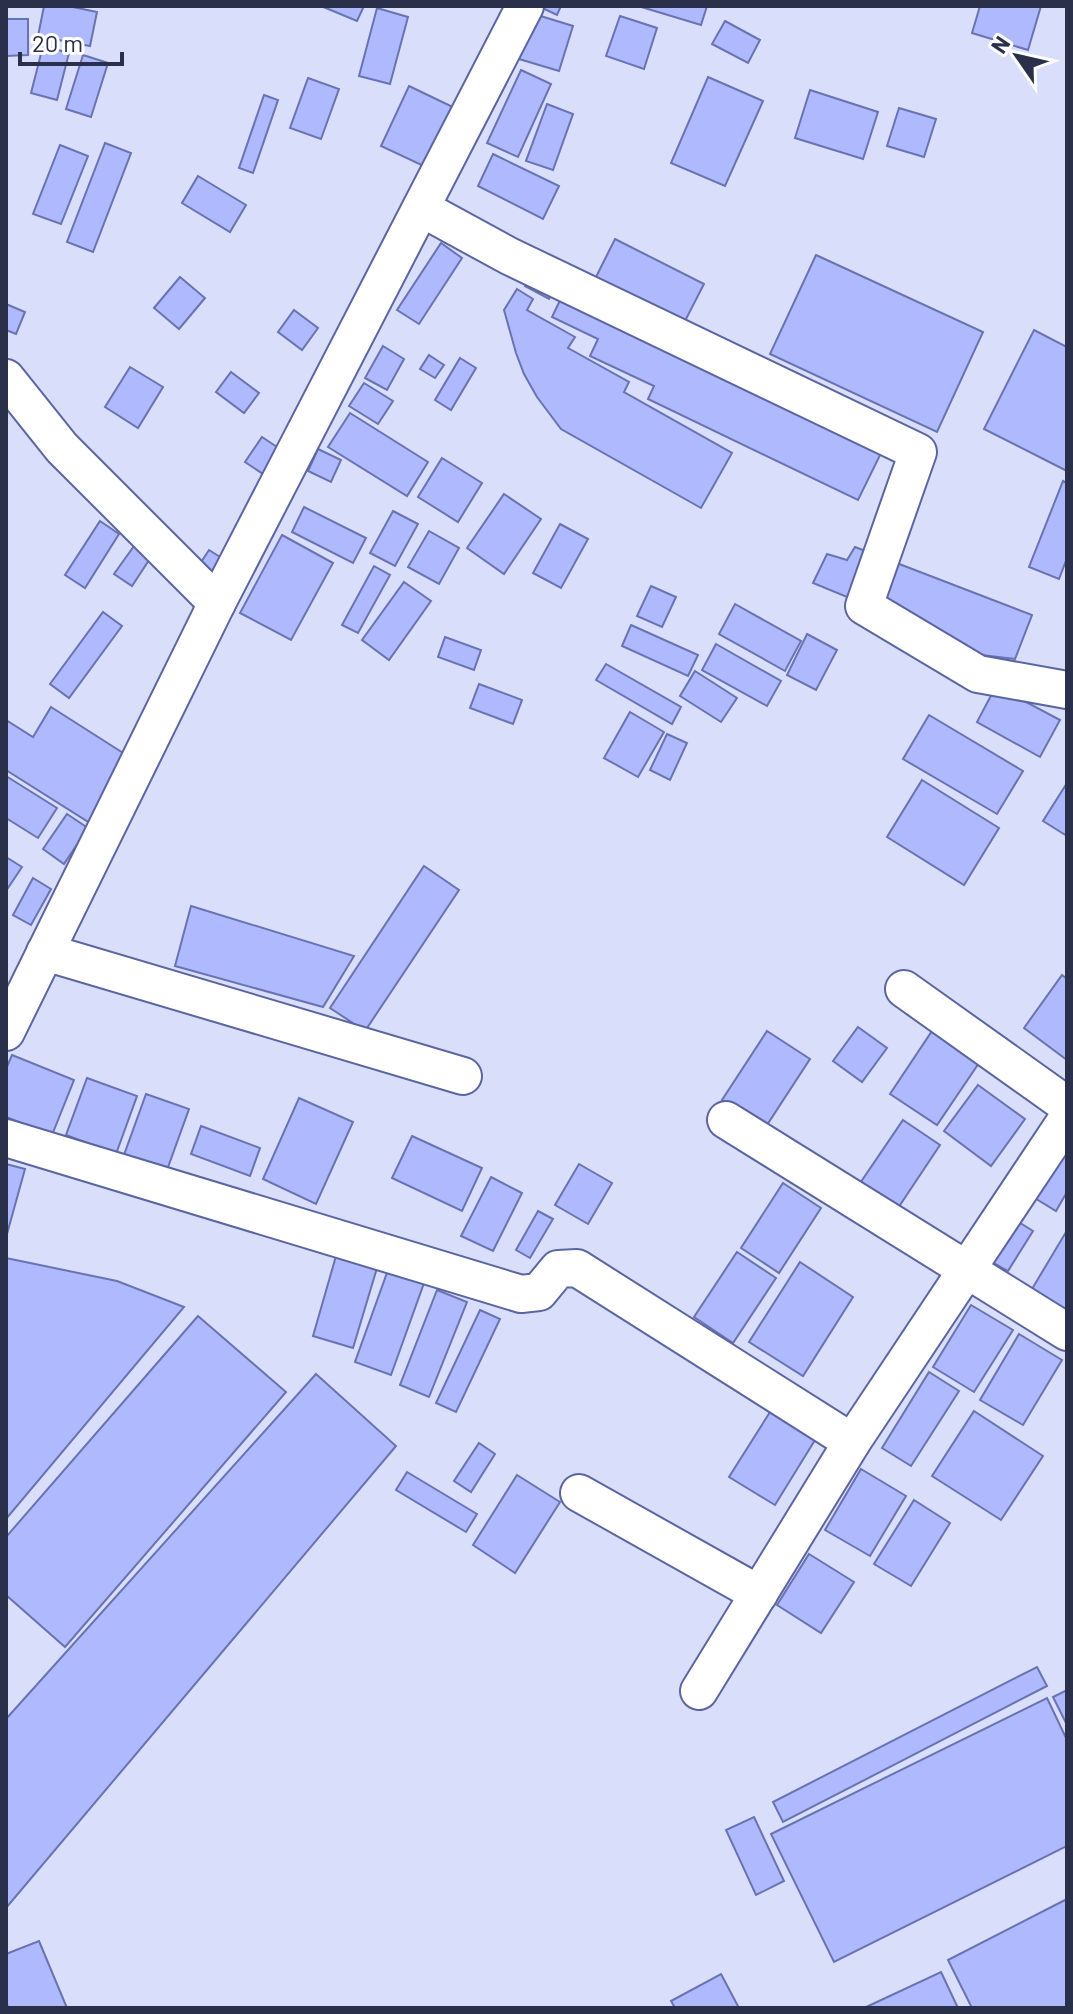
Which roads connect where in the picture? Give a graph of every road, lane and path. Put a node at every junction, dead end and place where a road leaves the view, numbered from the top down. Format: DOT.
graph roads {
  1 [pos="525,6"];
  2 [pos="421,208"];
  3 [pos="6,378"];
  4 [pos="217,603"];
  5 [pos="1067,690"];
  6 [pos="45,952"];
  7 [pos="904,989"];
  8 [pos="6,1032"];
  9 [pos="463,1076"];
  10 [pos="1067,1105"];
  11 [pos="1067,1119"];
  12 [pos="726,1120"];
  13 [pos="6,1138"];
  14 [pos="967,1269"];
  15 [pos="1067,1332"];
  16 [pos="852,1442"];
  17 [pos="579,1493"];
  18 [pos="759,1594"];
  19 [pos="699,1691"];
  1 -- 2 [label="street"];
  2 -- 4 [label="street"];
  2 -- 5 [label="street"];
  3 -- 4 [label="street"];
  4 -- 6 [label="street"];
  6 -- 8 [label="street"];
  6 -- 9 [label="street"];
  7 -- 10 [label="street"];
  11 -- 14 [label="street"];
  12 -- 14 [label="street"];
  13 -- 16 [label="street"];
  14 -- 15 [label="street"];
  14 -- 16 [label="street"];
  16 -- 18 [label="street"];
  17 -- 18 [label="street"];
  18 -- 19 [label="street"];
}
